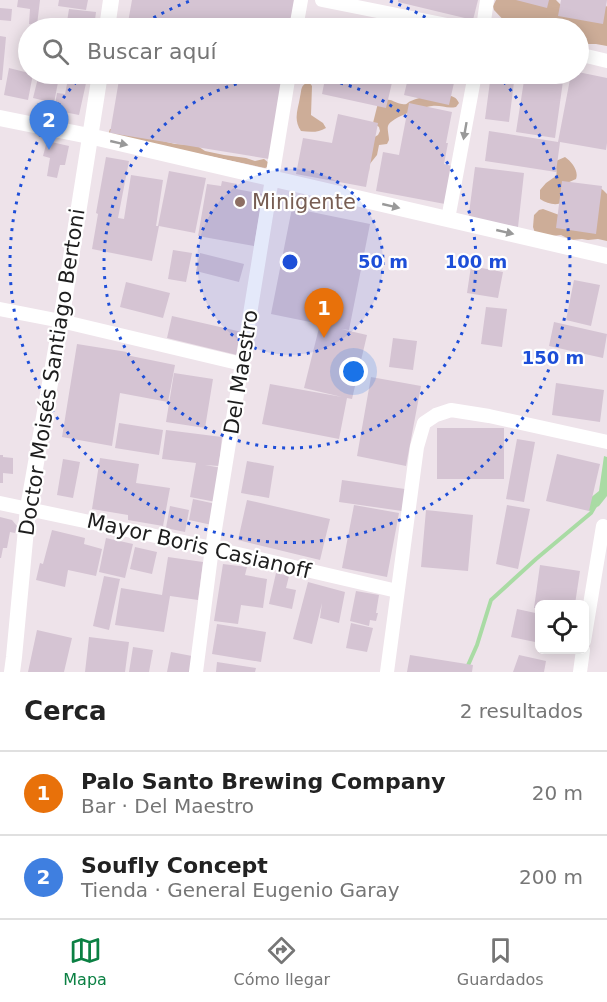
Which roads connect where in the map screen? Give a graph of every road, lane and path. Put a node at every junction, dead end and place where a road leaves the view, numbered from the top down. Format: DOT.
graph roads {
  1 [pos="111,0"];
  2 [pos="301,0"];
  3 [pos="322,0"];
  4 [pos="487,0"];
  5 [pos="108,18"];
  6 [pos="298,18"];
  7 [pos="412,18"];
  8 [pos="484,18"];
  9 [pos="589,56"];
  10 [pos="607,61"];
  11 [pos="98,84"];
  12 [pos="287,84"];
  13 [pos="473,84"];
  14 [pos="0,118"];
  15 [pos="90,136"];
  16 [pos="272,179"];
  17 [pos="448,219"];
  18 [pos="607,256"];
  19 [pos="0,309"];
  20 [pos="60,321"];
  21 [pos="242,364"];
  22 [pos="607,442"];
  23 [pos="0,503"];
  24 [pos="28,508"];
  25 [pos="603,526"];
  26 [pos="212,548"];
  27 [pos="397,591"];
  28 [pos="589,615"];
  29 [pos="582,654"];
  30 [pos="12,672"];
  31 [pos="196,672"];
  32 [pos="387,672"];
  33 [pos="580,672"];
  1 -- 5 [label="street"];
  2 -- 6 [label="street"];
  3 -- 7 [label="street"];
  4 -- 8 [label="street"];
  9 -- 10 [label="street"];
  11 -- 15 [label="street, Doctor Moisés Santiago Bertoni"];
  12 -- 16 [label="street, Del Maestro"];
  13 -- 17 [label="street, one-way"];
  14 -- 15 [label="street"];
  15 -- 16 [label="street, one-way"];
  15 -- 20 [label="street, Doctor Moisés Santiago Bertoni"];
  16 -- 17 [label="street, one-way"];
  16 -- 21 [label="street, Del Maestro"];
  17 -- 18 [label="street, one-way"];
  19 -- 20 [label="street"];
  20 -- 21 [label="street"];
  20 -- 24 [label="street, Doctor Moisés Santiago Bertoni"];
  21 -- 26 [label="street, Del Maestro"];
  22 -- 27 [label="street"];
  23 -- 24 [label="street, Mayor Boris Casianoff"];
  24 -- 26 [label="street, Mayor Boris Casianoff"];
  24 -- 30 [label="street, Doctor Moisés Santiago Bertoni"];
  25 -- 28 [label="street"];
  26 -- 27 [label="street, Mayor Boris Casianoff"];
  26 -- 31 [label="street, Del Maestro"];
  27 -- 32 [label="street"];
  29 -- 33 [label="street"];
}
